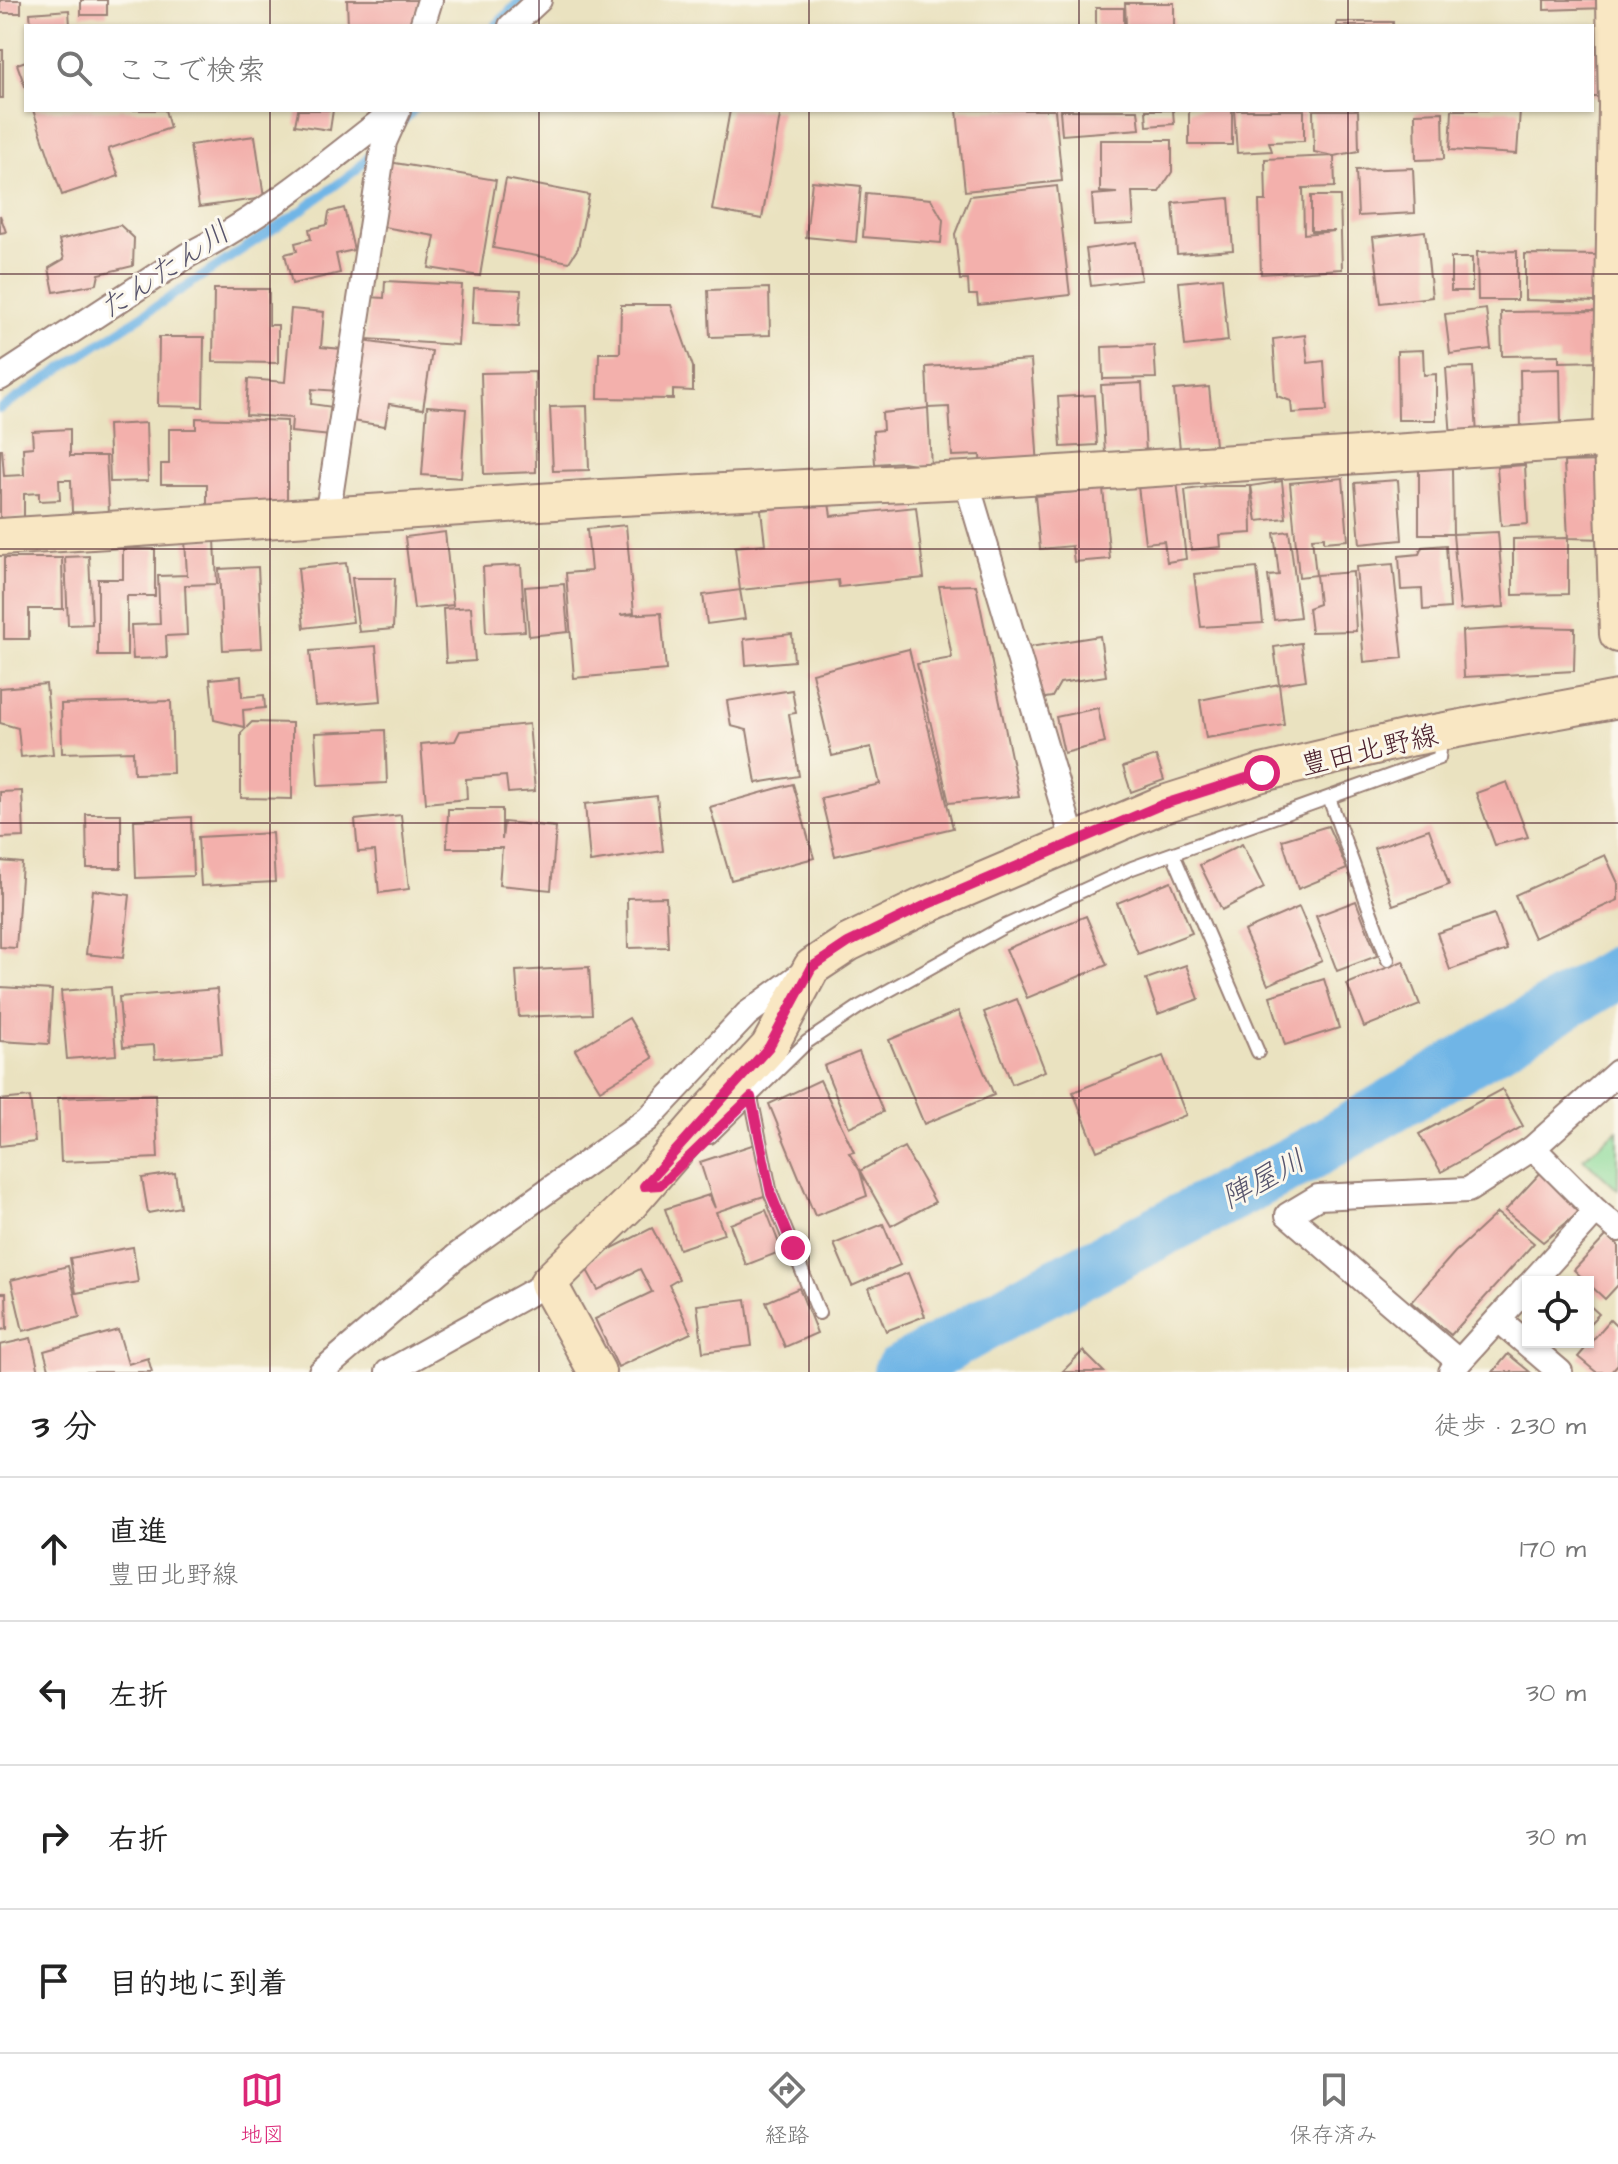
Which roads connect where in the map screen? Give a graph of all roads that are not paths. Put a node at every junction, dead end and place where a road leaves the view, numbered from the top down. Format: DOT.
graph roads {
  1 [pos="430,0"];
  2 [pos="539,0"];
  3 [pos="1615,0"];
  4 [pos="423,24"];
  5 [pos="513,24"];
  6 [pos="402,112"];
  7 [pos="1616,252"];
  8 [pos="0,378"];
  9 [pos="1612,439"];
  10 [pos="966,480"];
  11 [pos="327,517"];
  12 [pos="0,537"];
  13 [pos="1618,634"];
  14 [pos="1618,699"];
  15 [pos="1443,732"];
  16 [pos="1329,798"];
  17 [pos="1074,843"];
  18 [pos="1173,854"];
  19 [pos="1388,960"];
  20 [pos="812,967"];
  21 [pos="1258,1052"];
  22 [pos="1618,1072"];
  23 [pos="751,1097"];
  24 [pos="705,1141"];
  25 [pos="1533,1148"];
  26 [pos="682,1163"];
  27 [pos="644,1186"];
  28 [pos="1596,1211"];
  29 [pos="1618,1229"];
  30 [pos="1537,1276"];
  31 [pos="548,1283"];
  32 [pos="1522,1293"];
  33 [pos="819,1313"];
  34 [pos="1498,1319"];
  35 [pos="1455,1367"];
  36 [pos="321,1372"];
  37 [pos="388,1372"];
  38 [pos="597,1372"];
  39 [pos="1560,1372"];
  1 -- 4 [label="street"];
  2 -- 5 [label="street"];
  3 -- 7 [label="main road"];
  6 -- 8 [label="street"];
  6 -- 11 [label="street"];
  7 -- 9 [label="main road"];
  9 -- 10 [label="main road"];
  9 -- 13 [label="main road"];
  10 -- 11 [label="main road"];
  10 -- 17 [label="street"];
  11 -- 12 [label="main road"];
  14 -- 15 [label="main road, 豊田北野線"];
  15 -- 16 [label="lane"];
  15 -- 17 [label="main road, 豊田北野線"];
  16 -- 18 [label="lane"];
  16 -- 19 [label="lane"];
  17 -- 20 [label="main road, 豊田北野線"];
  18 -- 21 [label="lane"];
  18 -- 23 [label="lane"];
  20 -- 27 [label="main road, 豊田北野線"];
  20 -- 36 [label="street"];
  22 -- 25 [label="street"];
  23 -- 24 [label="lane"];
  23 -- 33 [label="lane"];
  25 -- 28 [label="street"];
  25 -- 35 [label="street"];
  26 -- 27 [label="lane"];
  27 -- 31 [label="main road, 豊田北野線"];
  28 -- 29 [label="street"];
  28 -- 30 [label="street"];
  31 -- 37 [label="street"];
  31 -- 38 [label="main road"];
  32 -- 34 [label="street"];
  34 -- 35 [label="street"];
  34 -- 39 [label="street"];
}
